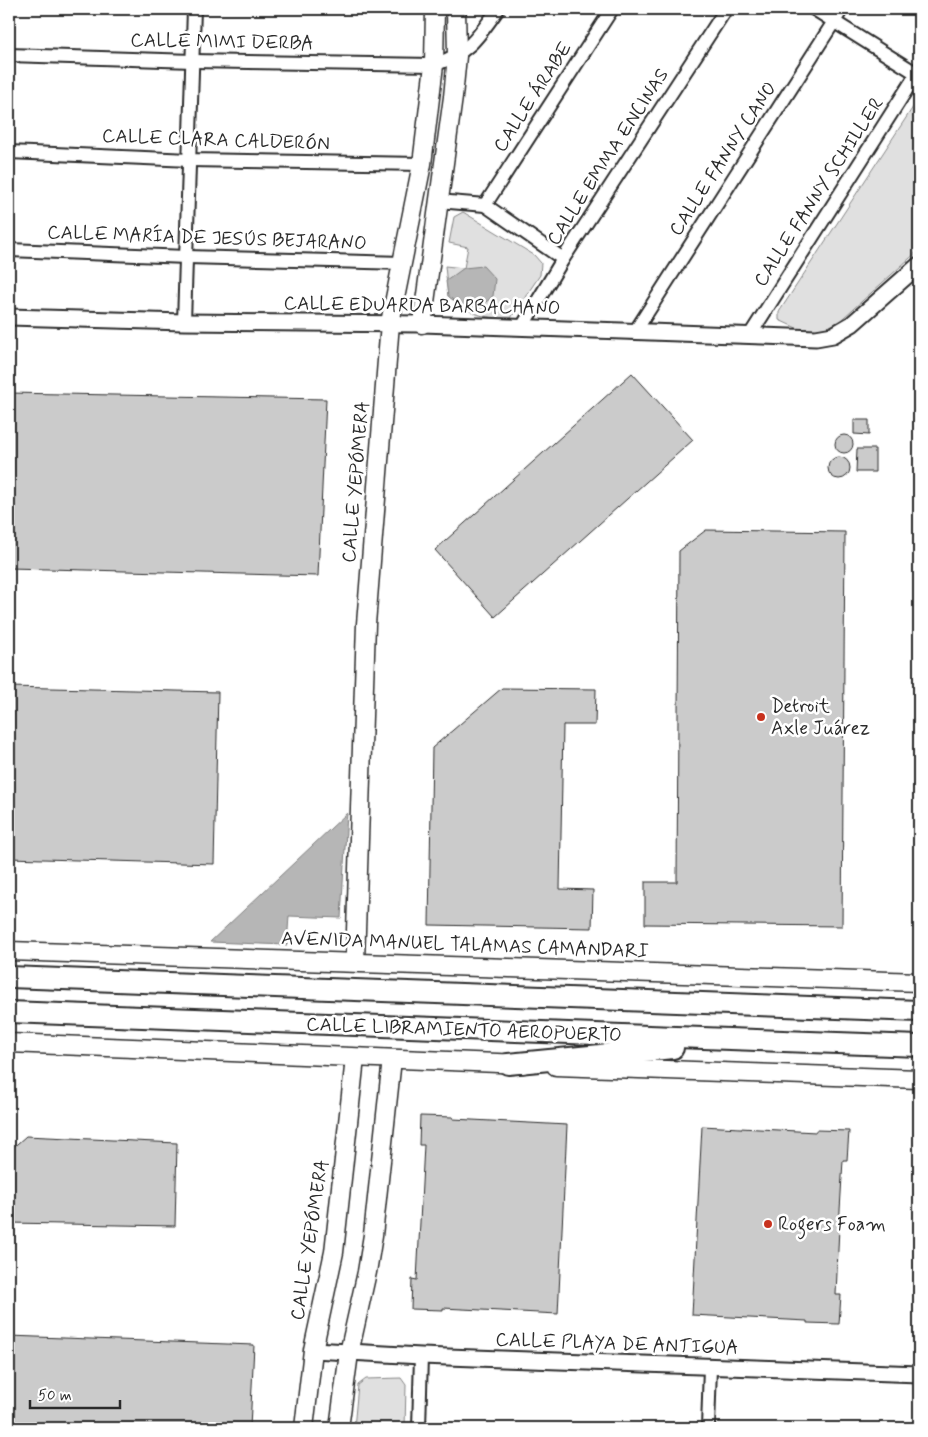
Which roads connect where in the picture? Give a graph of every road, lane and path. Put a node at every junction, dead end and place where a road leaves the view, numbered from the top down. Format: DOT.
graph roads {
  1 [pos="194,9"];
  2 [pos="435,9"];
  3 [pos="456,9"];
  4 [pos="498,9"];
  5 [pos="612,9"];
  6 [pos="726,9"];
  7 [pos="814,9"];
  8 [pos="842,9"];
  9 [pos="834,21"];
  10 [pos="9,55"];
  11 [pos="457,56"];
  12 [pos="193,61"];
  13 [pos="434,65"];
  14 [pos="919,72"];
  15 [pos="9,152"];
  16 [pos="190,160"];
  17 [pos="422,164"];
  18 [pos="438,201"];
  19 [pos="485,205"];
  20 [pos="9,250"];
  21 [pos="187,257"];
  22 [pos="563,259"];
  23 [pos="403,263"];
  24 [pos="919,265"];
  25 [pos="9,317"];
  26 [pos="184,322"];
  27 [pos="390,324"];
  28 [pos="422,324"];
  29 [pos="522,327"];
  30 [pos="636,330"];
  31 [pos="750,335"];
  32 [pos="9,951"];
  33 [pos="355,962"];
  34 [pos="9,977"];
  35 [pos="919,982"];
  36 [pos="919,1011"];
  37 [pos="9,1012"];
  38 [pos="754,1041"];
  39 [pos="9,1043"];
  40 [pos="919,1046"];
  41 [pos="355,1058"];
  42 [pos="392,1059"];
  43 [pos="508,1064"];
  44 [pos="919,1079"];
  45 [pos="314,1350"];
  46 [pos="349,1353"];
  47 [pos="420,1356"];
  48 [pos="710,1367"];
  49 [pos="919,1374"];
  50 [pos="304,1428"];
  51 [pos="339,1428"];
  52 [pos="419,1428"];
  53 [pos="708,1428"];
  1 -- 12 [label="street"];
  2 -- 13 [label="main road, CALLE YEPÓMERA"];
  3 -- 11 [label="main road"];
  4 -- 11 [label="street"];
  5 -- 19 [label="street, CALLE ÁRABE"];
  6 -- 22 [label="street, CALLE EMMA ENCINAS"];
  7 -- 9 [label="street"];
  8 -- 9 [label="street, CALLE FANNY CANO"];
  9 -- 14 [label="street"];
  9 -- 30 [label="street, CALLE FANNY CANO"];
  10 -- 12 [label="street, CALLE MIMI DERBA"];
  11 -- 13 [label="street"];
  11 -- 18 [label="main road"];
  12 -- 13 [label="street, CALLE MIMI DERBA"];
  12 -- 16 [label="street"];
  13 -- 17 [label="main road, CALLE YEPÓMERA"];
  14 -- 31 [label="street, CALLE FANNY SCHILLER"];
  15 -- 16 [label="street, CALLE CLARA CALDERÓN"];
  16 -- 17 [label="street, CALLE CLARA CALDERÓN"];
  16 -- 21 [label="street"];
  17 -- 23 [label="main road, CALLE YEPÓMERA"];
  18 -- 19 [label="street"];
  18 -- 28 [label="main road"];
  19 -- 22 [label="street"];
  20 -- 21 [label="street, CALLE MARÍA DE JESÚS BEJARANO"];
  21 -- 23 [label="street, CALLE MARÍA DE JESÚS BEJARANO"];
  21 -- 26 [label="street"];
  22 -- 29 [label="street, CALLE EMMA ENCINAS"];
  23 -- 27 [label="main road, CALLE YEPÓMERA"];
  24 -- 31 [label="street, CALLE EDUARDA BARBACHANO"];
  25 -- 26 [label="street, CALLE EDUARDA BARBACHANO"];
  26 -- 27 [label="street, CALLE EDUARDA BARBACHANO"];
  27 -- 28 [label="street, CALLE EDUARDA BARBACHANO"];
  27 -- 33 [label="main road, CALLE YEPÓMERA"];
  28 -- 29 [label="street, CALLE EDUARDA BARBACHANO"];
  29 -- 30 [label="street, CALLE EDUARDA BARBACHANO"];
  30 -- 31 [label="street, CALLE EDUARDA BARBACHANO"];
  32 -- 33 [label="main road, AVENIDA MANUEL TALAMAS CAMANDARI"];
  33 -- 35 [label="main road, AVENIDA MANUEL TALAMAS CAMANDARI"];
  34 -- 36 [label="highway, CALLE LIBRAMIENTO AEROPUERTO"];
  37 -- 38 [label="highway, CALLE LIBRAMIENTO AEROPUERTO"];
  38 -- 40 [label="highway, CALLE LIBRAMIENTO AEROPUERTO"];
  38 -- 43 [label="highway"];
  39 -- 41 [label="main road"];
  41 -- 42 [label="main road"];
  41 -- 45 [label="main road, CALLE YEPÓMERA"];
  42 -- 43 [label="main road"];
  42 -- 46 [label="main road"];
  43 -- 44 [label="main road"];
  45 -- 46 [label="street, CALLE PLAYA DE ANTIGUA"];
  45 -- 50 [label="main road, CALLE YEPÓMERA"];
  46 -- 47 [label="street, CALLE PLAYA DE ANTIGUA"];
  46 -- 51 [label="main road"];
  47 -- 48 [label="street, CALLE PLAYA DE ANTIGUA"];
  47 -- 52 [label="street"];
  48 -- 49 [label="street, CALLE PLAYA DE ANTIGUA"];
  48 -- 53 [label="street"];
}
